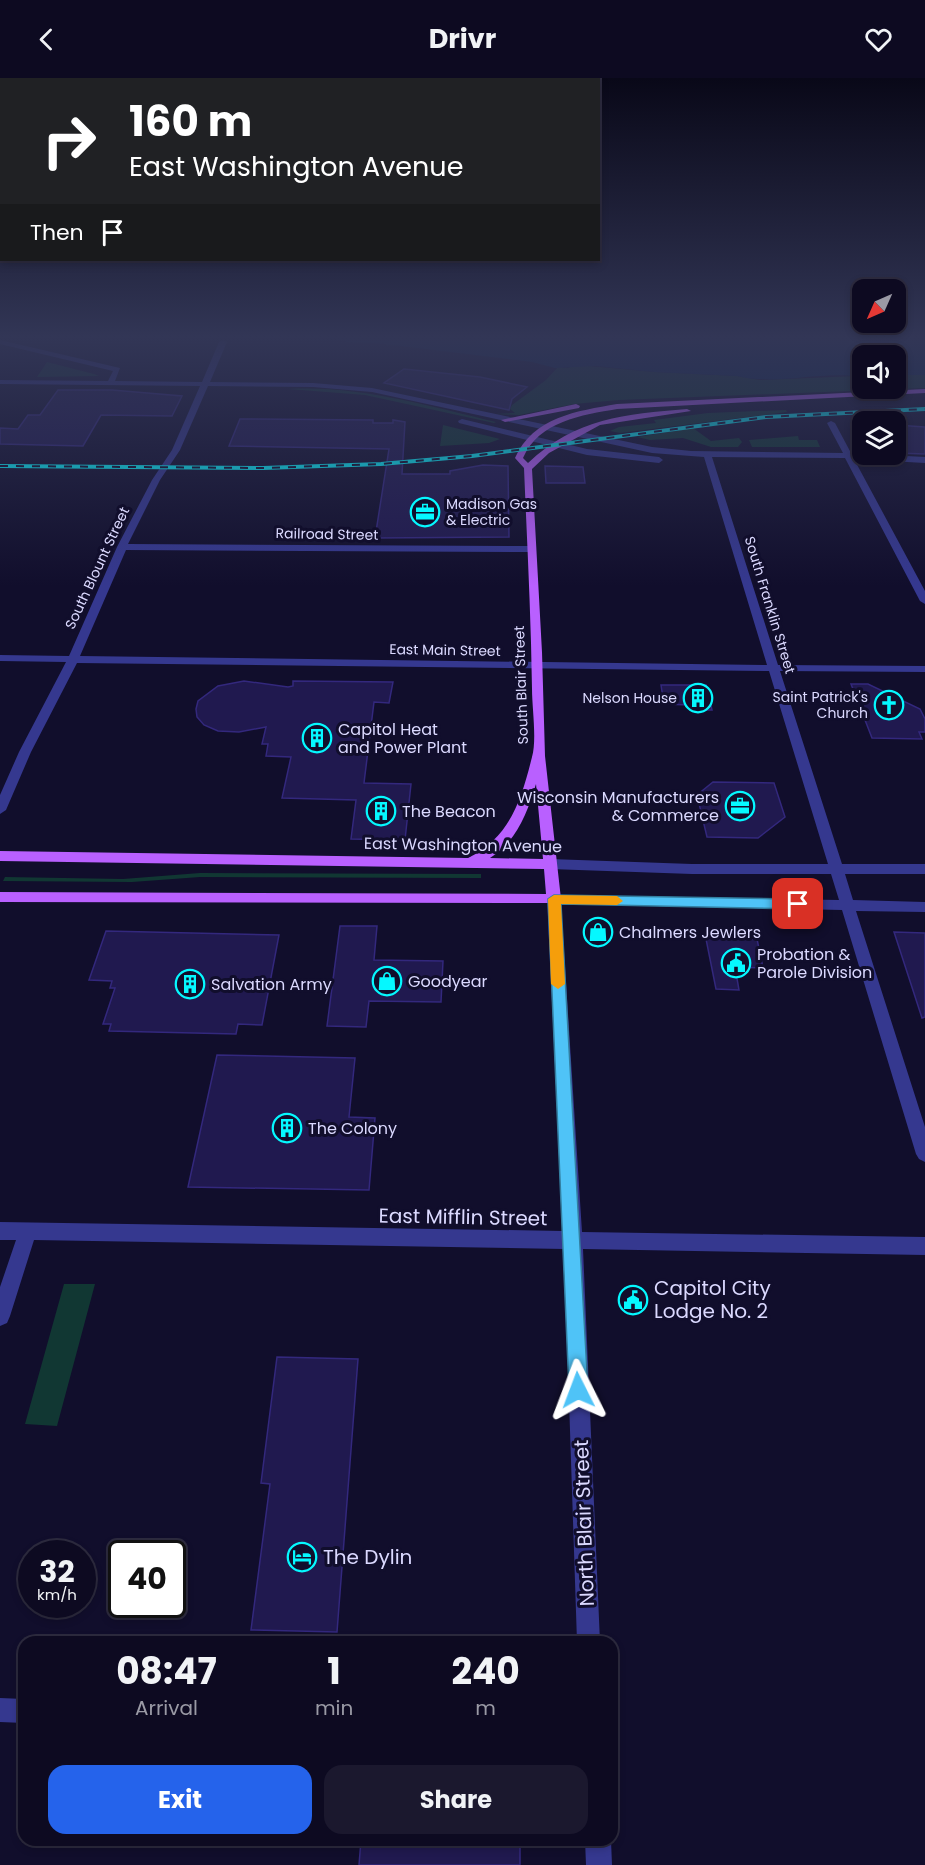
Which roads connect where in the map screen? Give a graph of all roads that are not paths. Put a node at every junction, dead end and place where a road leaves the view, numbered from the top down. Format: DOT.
graph roads {
  1 [pos="189,418"];
  2 [pos="498,418"];
  3 [pos="514,418"];
  4 [pos="563,418"];
  5 [pos="627,418"];
  6 [pos="454,419"];
  7 [pos="505,420"];
  8 [pos="831,423"];
  9 [pos="544,429"];
  10 [pos="577,436"];
  11 [pos="532,438"];
  12 [pos="559,444"];
  13 [pos="708,458"];
  14 [pos="851,460"];
  15 [pos="925,460"];
  16 [pos="528,468"];
  17 [pos="925,468"];
  18 [pos="122,547"];
  19 [pos="531,549"];
  20 [pos="925,602"];
  21 [pos="0,658"];
  22 [pos="71,660"];
  23 [pos="537,666"];
  24 [pos="773,668"];
  25 [pos="925,669"];
  26 [pos="539,756"];
  27 [pos="0,810"];
  28 [pos="0,856"];
  29 [pos="468,864"];
  30 [pos="550,864"];
  31 [pos="836,869"];
  32 [pos="925,869"];
  33 [pos="0,897"];
  34 [pos="554,899"];
  35 [pos="846,905"];
  36 [pos="925,907"];
  37 [pos="925,1154"];
  38 [pos="0,1230"];
  39 [pos="28,1231"];
  40 [pos="573,1241"];
  41 [pos="925,1246"];
  42 [pos="0,1316"];
  43 [pos="589,1636"];
  44 [pos="0,1710"];
  45 [pos="18,1711"];
  46 [pos="598,1846"];
  47 [pos="599,1865"];
  1 -- 18 [label="street, South Blount Street"];
  2 -- 7 [label="street"];
  3 -- 7 [label="main road"];
  4 -- 9 [label="main road"];
  5 -- 10 [label="main road"];
  6 -- 11 [label="street"];
  7 -- 9 [label="street"];
  8 -- 14 [label="street"];
  9 -- 10 [label="street"];
  9 -- 11 [label="main road"];
  10 -- 12 [label="main road"];
  10 -- 13 [label="street"];
  11 -- 12 [label="street"];
  11 -- 16 [label="main road, South Blair Street"];
  12 -- 13 [label="street"];
  12 -- 16 [label="main road"];
  13 -- 14 [label="street"];
  13 -- 24 [label="street, South Franklin Street"];
  14 -- 15 [label="street"];
  14 -- 17 [label="street"];
  14 -- 20 [label="street"];
  16 -- 19 [label="main road, South Blair Street"];
  18 -- 19 [label="street, Railroad Street"];
  18 -- 22 [label="street, South Blount Street"];
  19 -- 23 [label="main road, South Blair Street"];
  21 -- 22 [label="street, East Main Street"];
  22 -- 23 [label="street, East Main Street"];
  22 -- 27 [label="street, South Blount Street"];
  23 -- 24 [label="street, East Main Street"];
  23 -- 26 [label="main road, South Blair Street"];
  24 -- 25 [label="street, East Main Street"];
  24 -- 31 [label="street, South Franklin Street"];
  26 -- 29 [label="main road"];
  26 -- 30 [label="main road, South Blair Street"];
  28 -- 29 [label="main road, East Washington Avenue"];
  29 -- 30 [label="main road, East Washington Avenue"];
  30 -- 31 [label="street, East Washington Avenue"];
  30 -- 34 [label="main road, South Blair Street"];
  31 -- 32 [label="street, East Washington Avenue"];
  31 -- 35 [label="street, South Franklin Street"];
  33 -- 34 [label="main road"];
  34 -- 35 [label="street"];
  34 -- 40 [label="street, North Blair Street"];
  35 -- 36 [label="street"];
  35 -- 37 [label="street, South Franklin Street"];
  38 -- 39 [label="street, East Mifflin Street"];
  39 -- 40 [label="street, East Mifflin Street"];
  39 -- 42 [label="street"];
  40 -- 41 [label="street, East Mifflin Street"];
  40 -- 43 [label="street, North Blair Street"];
  44 -- 45 [label="street"];
  46 -- 47 [label="street"];
}
